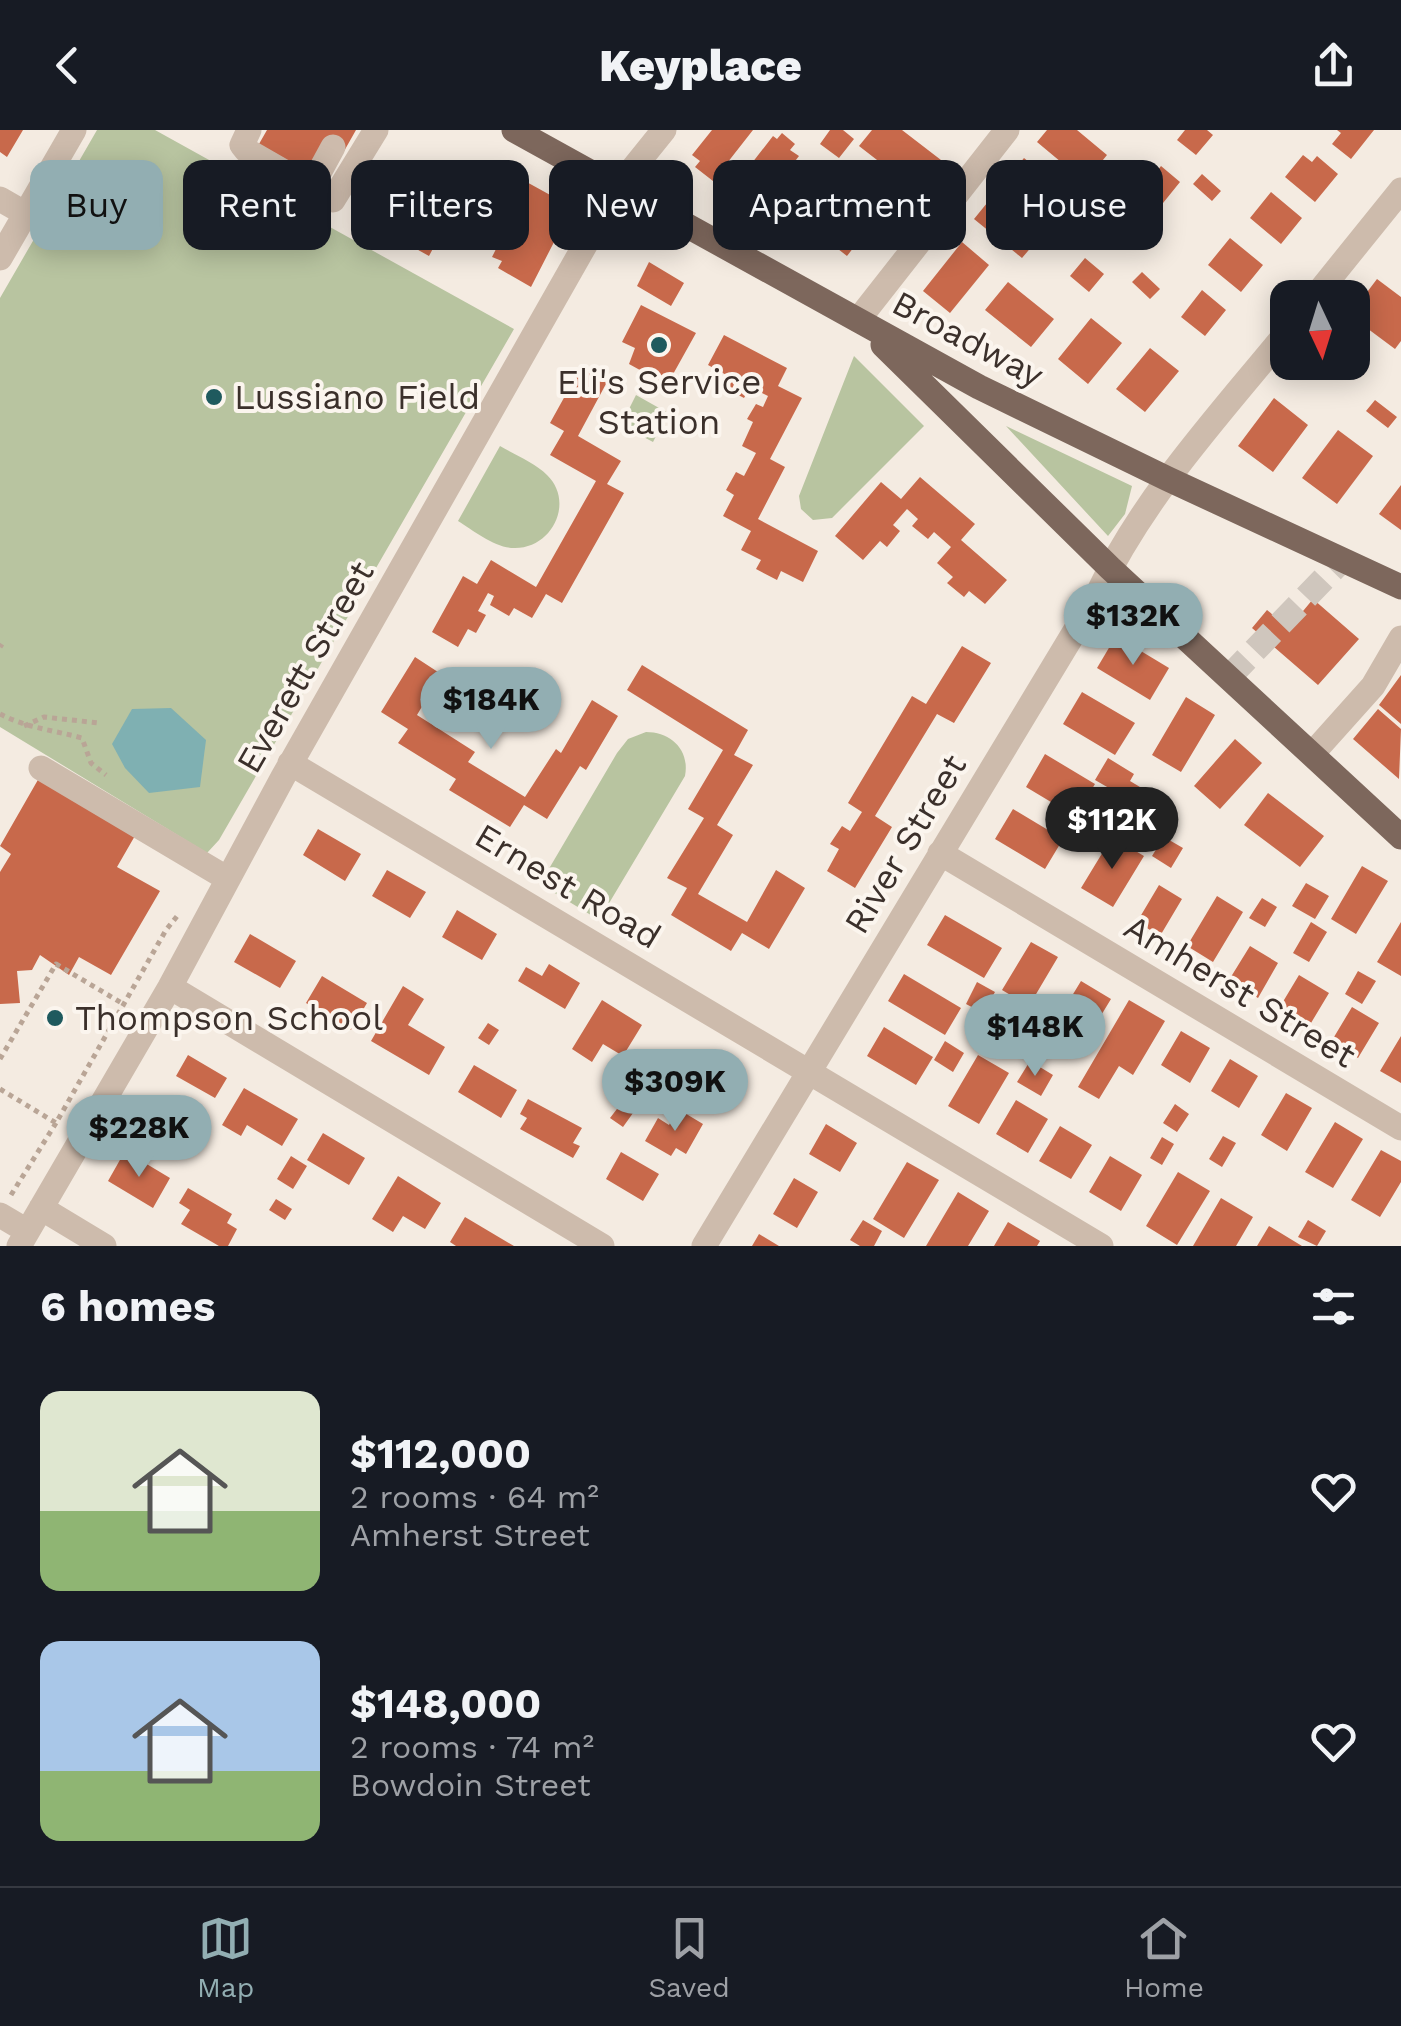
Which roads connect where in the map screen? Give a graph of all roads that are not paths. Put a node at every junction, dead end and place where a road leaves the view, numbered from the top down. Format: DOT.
graph roads {
  1 [pos="74,130"];
  2 [pos="249,130"];
  3 [pos="363,130"];
  4 [pos="376,130"];
  5 [pos="514,130"];
  6 [pos="664,130"];
  7 [pos="1007,130"];
  8 [pos="332,147"];
  9 [pos="263,160"];
  10 [pos="325,160"];
  11 [pos="568,160"];
  12 [pos="640,160"];
  13 [pos="331,188"];
  14 [pos="1401,190"];
  15 [pos="0,199"];
  16 [pos="331,199"];
  17 [pos="26,214"];
  18 [pos="693,229"];
  19 [pos="583,250"];
  20 [pos="0,258"];
  21 [pos="1328,280"];
  22 [pos="858,320"];
  23 [pos="1270,353"];
  24 [pos="1168,479"];
  25 [pos="1110,568"];
  26 [pos="1401,587"];
  27 [pos="1401,638"];
  28 [pos="1314,754"];
  29 [pos="290,764"];
  30 [pos="41,768"];
  31 [pos="1401,837"];
  32 [pos="940,852"];
  33 [pos="228,878"];
  34 [pos="170,986"];
  35 [pos="810,1072"];
  36 [pos="1401,1128"];
  37 [pos="40,1208"];
  38 [pos="0,1216"];
  39 [pos="23,1239"];
  40 [pos="104,1246"];
  41 [pos="602,1246"];
  42 [pos="704,1246"];
  43 [pos="1101,1246"];
  1 -- 17 [label="street"];
  2 -- 9 [label="street"];
  3 -- 13 [label="street"];
  4 -- 16 [label="street"];
  5 -- 11 [label="main road, Broadway"];
  6 -- 12 [label="street, Everett Street"];
  7 -- 22 [label="street"];
  8 -- 10 [label="street"];
  14 -- 21 [label="street"];
  15 -- 17 [label="street"];
  17 -- 20 [label="street"];
  18 -- 22 [label="main road, Broadway"];
  19 -- 29 [label="street, Everett Street"];
  22 -- 24 [label="main road, Broadway"];
  22 -- 25 [label="main road"];
  23 -- 24 [label="street, River Street"];
  24 -- 25 [label="street, River Street"];
  24 -- 26 [label="main road, Broadway"];
  25 -- 28 [label="main road"];
  25 -- 32 [label="street, River Street"];
  27 -- 28 [label="street"];
  28 -- 31 [label="main road"];
  29 -- 33 [label="street, Everett Street"];
  29 -- 35 [label="street, Ernest Road"];
  30 -- 33 [label="street"];
  32 -- 35 [label="street, River Street"];
  32 -- 36 [label="street, Amherst Street"];
  33 -- 34 [label="street, Everett Street"];
  34 -- 37 [label="street, Everett Street"];
  34 -- 41 [label="street"];
  35 -- 42 [label="street, River Street"];
  35 -- 43 [label="street, Ernest Road"];
  37 -- 39 [label="street, Everett Street"];
  37 -- 40 [label="street"];
  38 -- 39 [label="street"];
}
